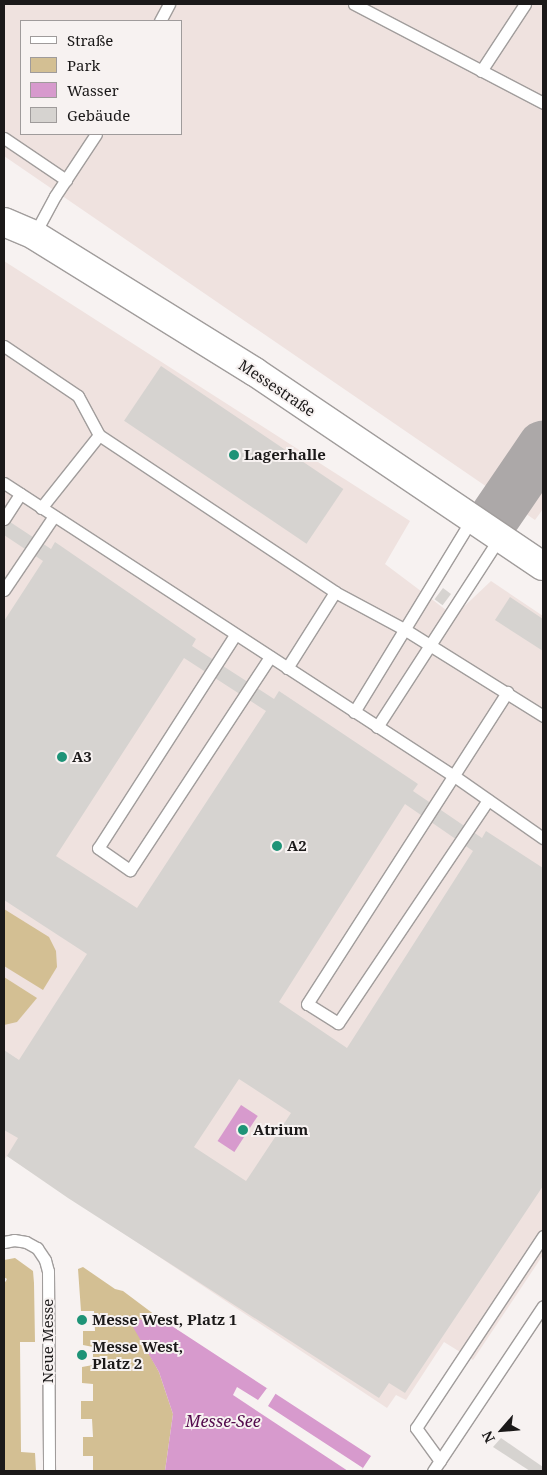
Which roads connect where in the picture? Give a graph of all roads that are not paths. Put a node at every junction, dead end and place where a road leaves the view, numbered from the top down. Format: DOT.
graph roads {
  1 [pos="169,4"];
  2 [pos="354,4"];
  3 [pos="525,4"];
  4 [pos="161,20"];
  5 [pos="482,72"];
  6 [pos="543,102"];
  7 [pos="95,135"];
  8 [pos="4,138"];
  9 [pos="66,180"];
  10 [pos="4,222"];
  11 [pos="34,235"];
  12 [pos="4,346"];
  13 [pos="99,435"];
  14 [pos="4,483"];
  15 [pos="20,494"];
  16 [pos="41,508"];
  17 [pos="54,516"];
  18 [pos="4,519"];
  19 [pos="488,526"];
  20 [pos="543,566"];
  21 [pos="4,590"];
  22 [pos="335,592"];
  23 [pos="404,628"];
  24 [pos="235,634"];
  25 [pos="430,644"];
  26 [pos="270,658"];
  27 [pos="286,668"];
  28 [pos="507,692"];
  29 [pos="354,712"];
  30 [pos="543,716"];
  31 [pos="377,727"];
  32 [pos="454,776"];
  33 [pos="488,800"];
  34 [pos="543,838"];
  35 [pos="543,1236"];
  36 [pos="4,1242"];
  37 [pos="543,1306"];
  38 [pos="440,1461"];
  39 [pos="49,1471"];
  40 [pos="433,1471"];
  1 -- 4 [label="lane"];
  2 -- 5 [label="lane"];
  3 -- 5 [label="lane"];
  5 -- 6 [label="lane"];
  7 -- 9 [label="lane"];
  8 -- 9 [label="lane"];
  9 -- 11 [label="lane"];
  10 -- 11 [label="street, Messestraße"];
  11 -- 19 [label="street, Messestraße"];
  12 -- 13 [label="lane"];
  13 -- 16 [label="lane"];
  13 -- 22 [label="lane"];
  14 -- 15 [label="lane"];
  15 -- 16 [label="lane"];
  15 -- 18 [label="lane"];
  16 -- 17 [label="lane"];
  17 -- 21 [label="lane"];
  17 -- 24 [label="lane"];
  19 -- 20 [label="street, Messestraße"];
  19 -- 23 [label="lane"];
  19 -- 25 [label="lane"];
  22 -- 23 [label="lane"];
  22 -- 27 [label="lane"];
  23 -- 25 [label="lane"];
  23 -- 29 [label="lane"];
  24 -- 26 [label="lane"];
  24 -- 26 [label="lane"];
  25 -- 28 [label="lane"];
  25 -- 31 [label="lane"];
  26 -- 27 [label="lane"];
  27 -- 29 [label="lane"];
  28 -- 30 [label="lane"];
  28 -- 32 [label="lane"];
  29 -- 31 [label="lane"];
  31 -- 32 [label="lane"];
  32 -- 33 [label="lane"];
  32 -- 33 [label="lane"];
  33 -- 34 [label="lane"];
  35 -- 38 [label="lane"];
  36 -- 39 [label="lane, Neue Messe"];
  37 -- 38 [label="lane"];
  38 -- 40 [label="lane"];
}
